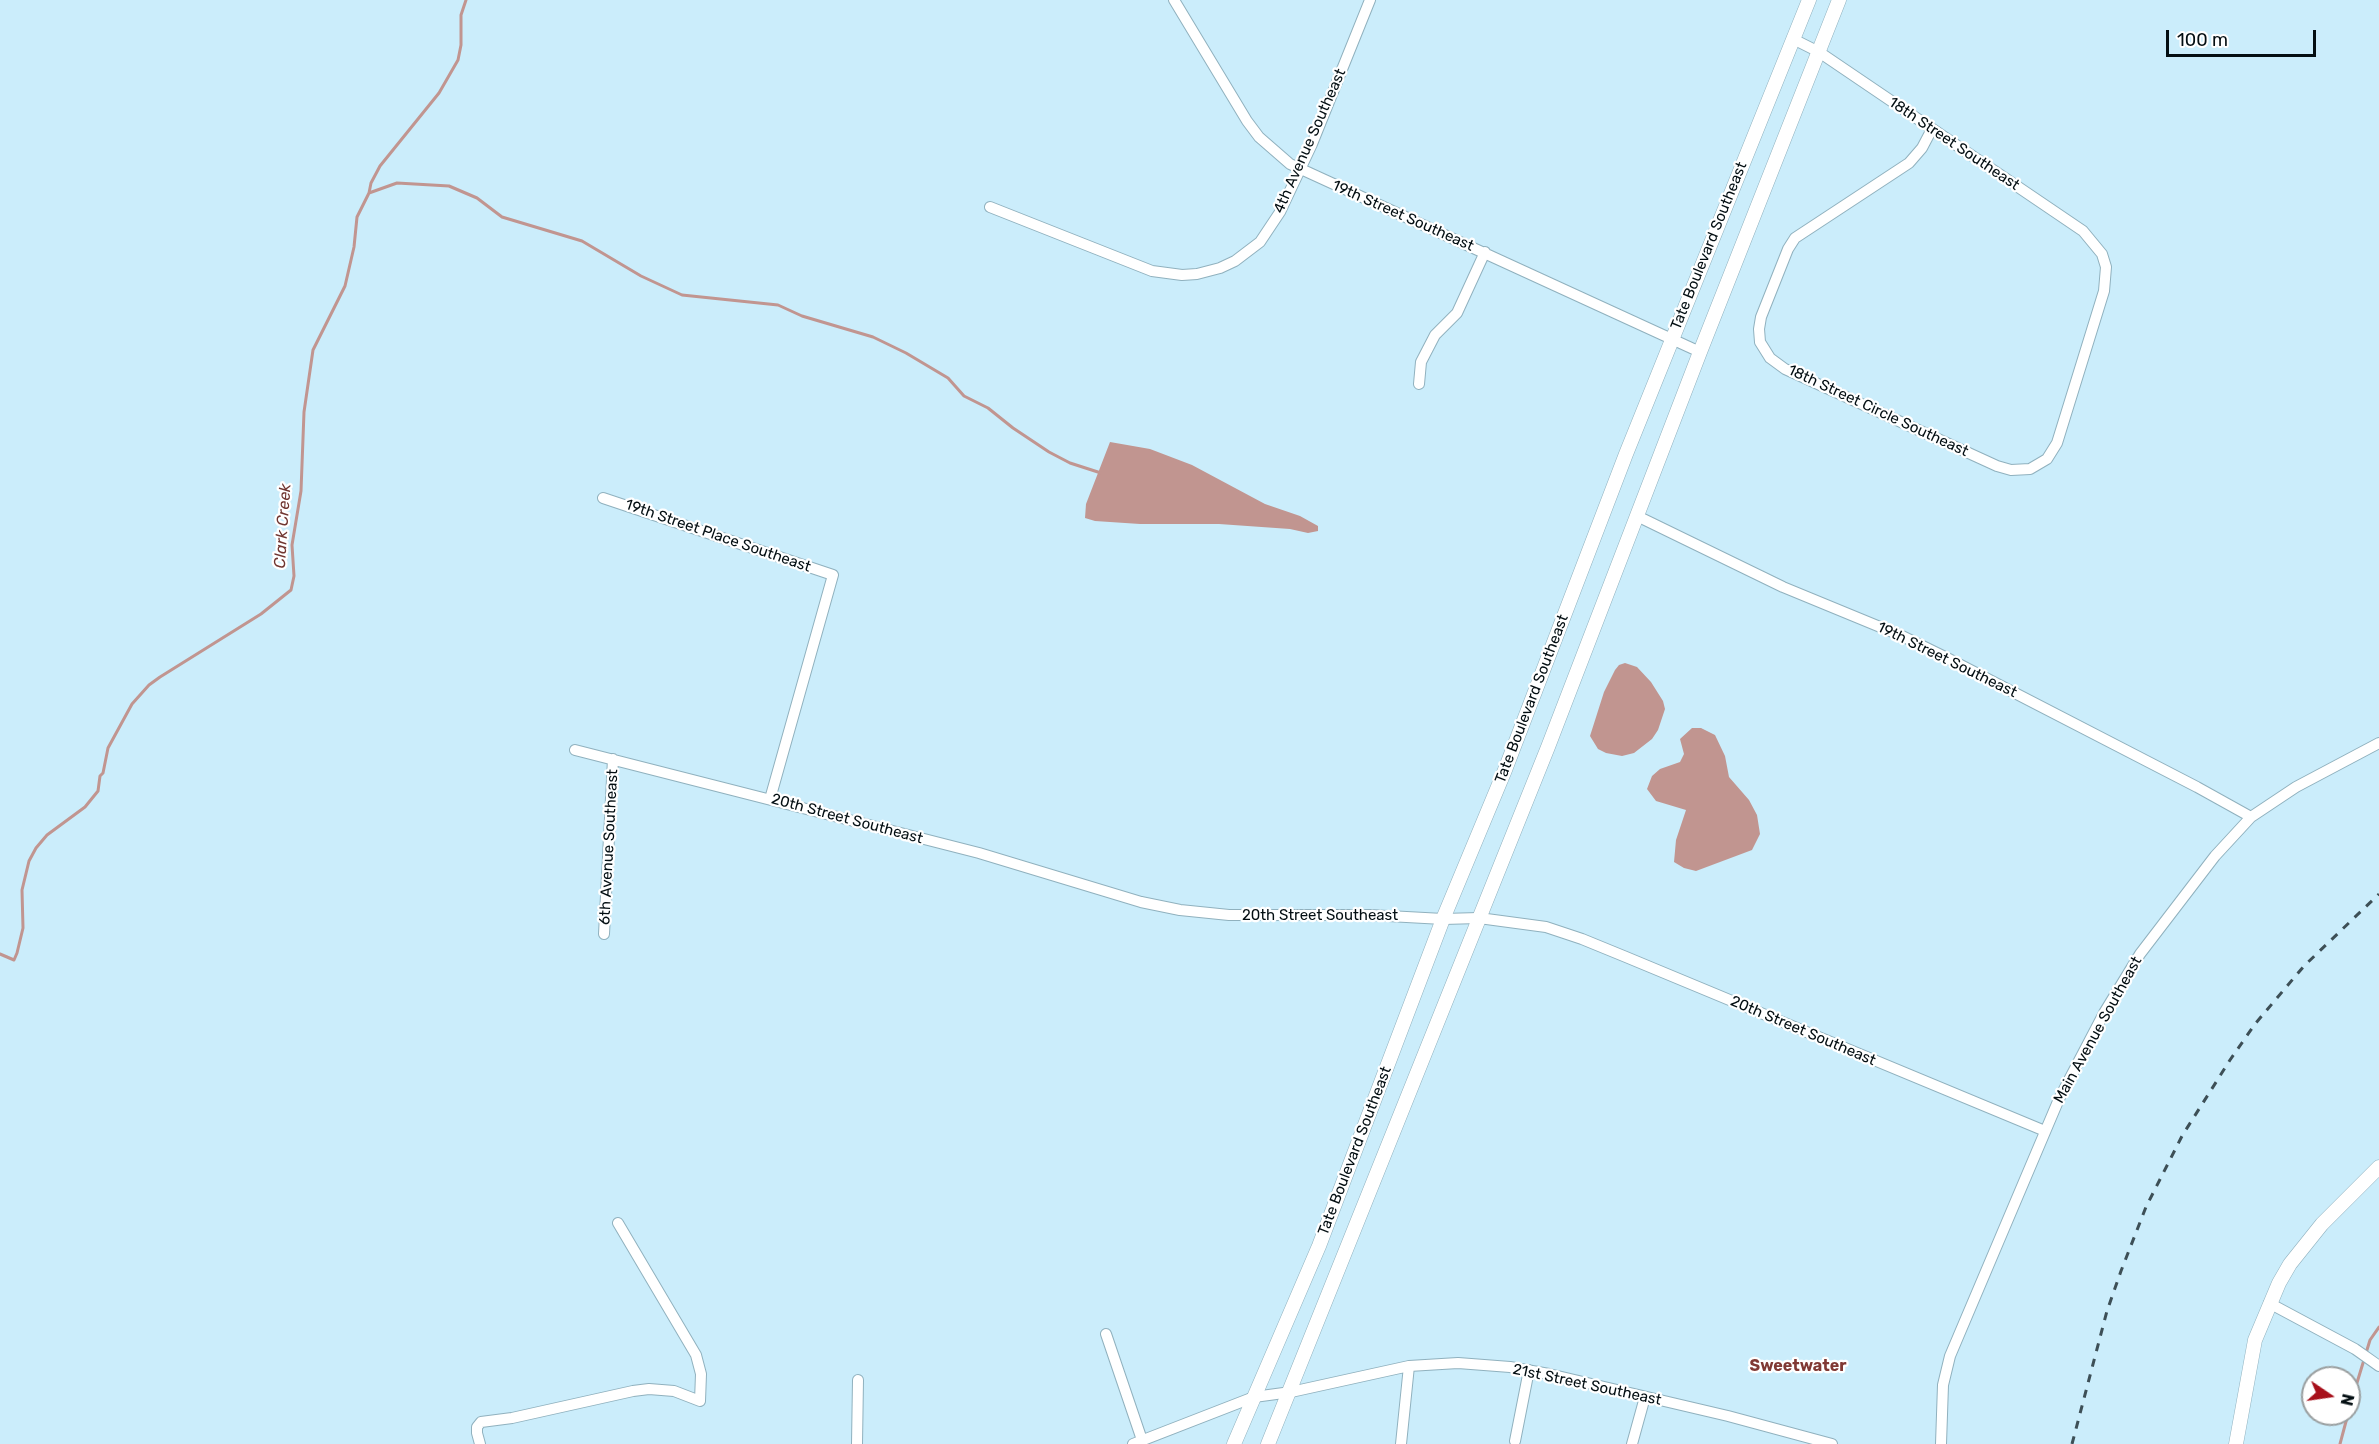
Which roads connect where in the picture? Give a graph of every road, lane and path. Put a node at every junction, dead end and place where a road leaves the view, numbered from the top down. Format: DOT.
graph roads {
  1 [pos="1174,0"];
  2 [pos="1370,0"];
  3 [pos="1809,0"];
  4 [pos="1839,0"];
  5 [pos="1793,39"];
  6 [pos="1819,52"];
  7 [pos="1932,129"];
  8 [pos="1300,170"];
  9 [pos="990,207"];
  10 [pos="1485,252"];
  11 [pos="2105,260"];
  12 [pos="1672,340"];
  13 [pos="1700,352"];
  14 [pos="1419,384"];
  15 [pos="603,498"];
  16 [pos="1637,516"];
  17 [pos="2379,742"];
  18 [pos="575,750"];
  19 [pos="613,759"];
  20 [pos="770,798"];
  21 [pos="2251,818"];
  22 [pos="1479,918"];
  23 [pos="1443,919"];
  24 [pos="604,934"];
  25 [pos="2045,1131"];
  26 [pos="2379,1167"];
  27 [pos="618,1223"];
  28 [pos="2269,1303"];
  29 [pos="1106,1335"];
  30 [pos="1409,1366"];
  31 [pos="2379,1366"];
  32 [pos="1529,1370"];
  33 [pos="858,1380"];
  34 [pos="1291,1392"];
  35 [pos="1254,1397"];
  36 [pos="1645,1397"];
  37 [pos="1515,1441"];
  38 [pos="1138,1442"];
  39 [pos="480,1444"];
  40 [pos="857,1444"];
  41 [pos="1234,1444"];
  42 [pos="1268,1444"];
  43 [pos="1401,1444"];
  44 [pos="1632,1444"];
  45 [pos="1832,1444"];
  46 [pos="1941,1444"];
  47 [pos="2236,1444"];
  1 -- 8 [label="street, 19th Street Southeast"];
  2 -- 8 [label="street, 4th Avenue Southeast"];
  3 -- 5 [label="main road, Tate Boulevard Southeast"];
  4 -- 6 [label="main road, Tate Boulevard Southeast"];
  5 -- 6 [label="street, 18th Street Southeast"];
  5 -- 12 [label="main road, Tate Boulevard Southeast"];
  6 -- 7 [label="street, 18th Street Southeast"];
  6 -- 13 [label="main road, Tate Boulevard Southeast"];
  7 -- 11 [label="street, 18th Street Southeast"];
  7 -- 11 [label="street, 18th Street Circle Southeast"];
  8 -- 9 [label="street, 4th Avenue Southeast"];
  8 -- 10 [label="street, 19th Street Southeast"];
  10 -- 12 [label="street, 19th Street Southeast"];
  10 -- 14 [label="street"];
  12 -- 13 [label="street, 19th Street Southeast"];
  12 -- 23 [label="main road, Tate Boulevard Southeast"];
  13 -- 16 [label="main road, Tate Boulevard Southeast"];
  15 -- 20 [label="street, 19th Street Place Southeast"];
  16 -- 21 [label="street, 19th Street Southeast"];
  16 -- 22 [label="main road, Tate Boulevard Southeast"];
  17 -- 21 [label="street, Main Avenue Southeast"];
  18 -- 19 [label="street, 20th Street Southeast"];
  19 -- 20 [label="street, 20th Street Southeast"];
  19 -- 24 [label="street, 6th Avenue Southeast"];
  20 -- 23 [label="street, 20th Street Southeast"];
  21 -- 25 [label="street, Main Avenue Southeast"];
  22 -- 23 [label="street, 20th Street Southeast"];
  22 -- 25 [label="street, 20th Street Southeast"];
  22 -- 34 [label="main road, Tate Boulevard Southeast"];
  23 -- 35 [label="main road, Tate Boulevard Southeast"];
  25 -- 46 [label="street, Main Avenue Southeast"];
  26 -- 28 [label="main road"];
  27 -- 39 [label="street"];
  28 -- 31 [label="street"];
  28 -- 47 [label="main road"];
  29 -- 38 [label="street"];
  30 -- 32 [label="street, 21st Street Southeast"];
  30 -- 34 [label="street, 21st Street Southeast"];
  30 -- 43 [label="street"];
  32 -- 36 [label="street, 21st Street Southeast"];
  32 -- 37 [label="street"];
  33 -- 40 [label="street"];
  34 -- 35 [label="street, 21st Street Southeast"];
  34 -- 42 [label="main road, Tate Boulevard Southeast"];
  35 -- 38 [label="street, 21st Street Southeast"];
  35 -- 41 [label="main road, Tate Boulevard Southeast"];
  36 -- 44 [label="street"];
  36 -- 45 [label="street, 21st Street Southeast"];
}
